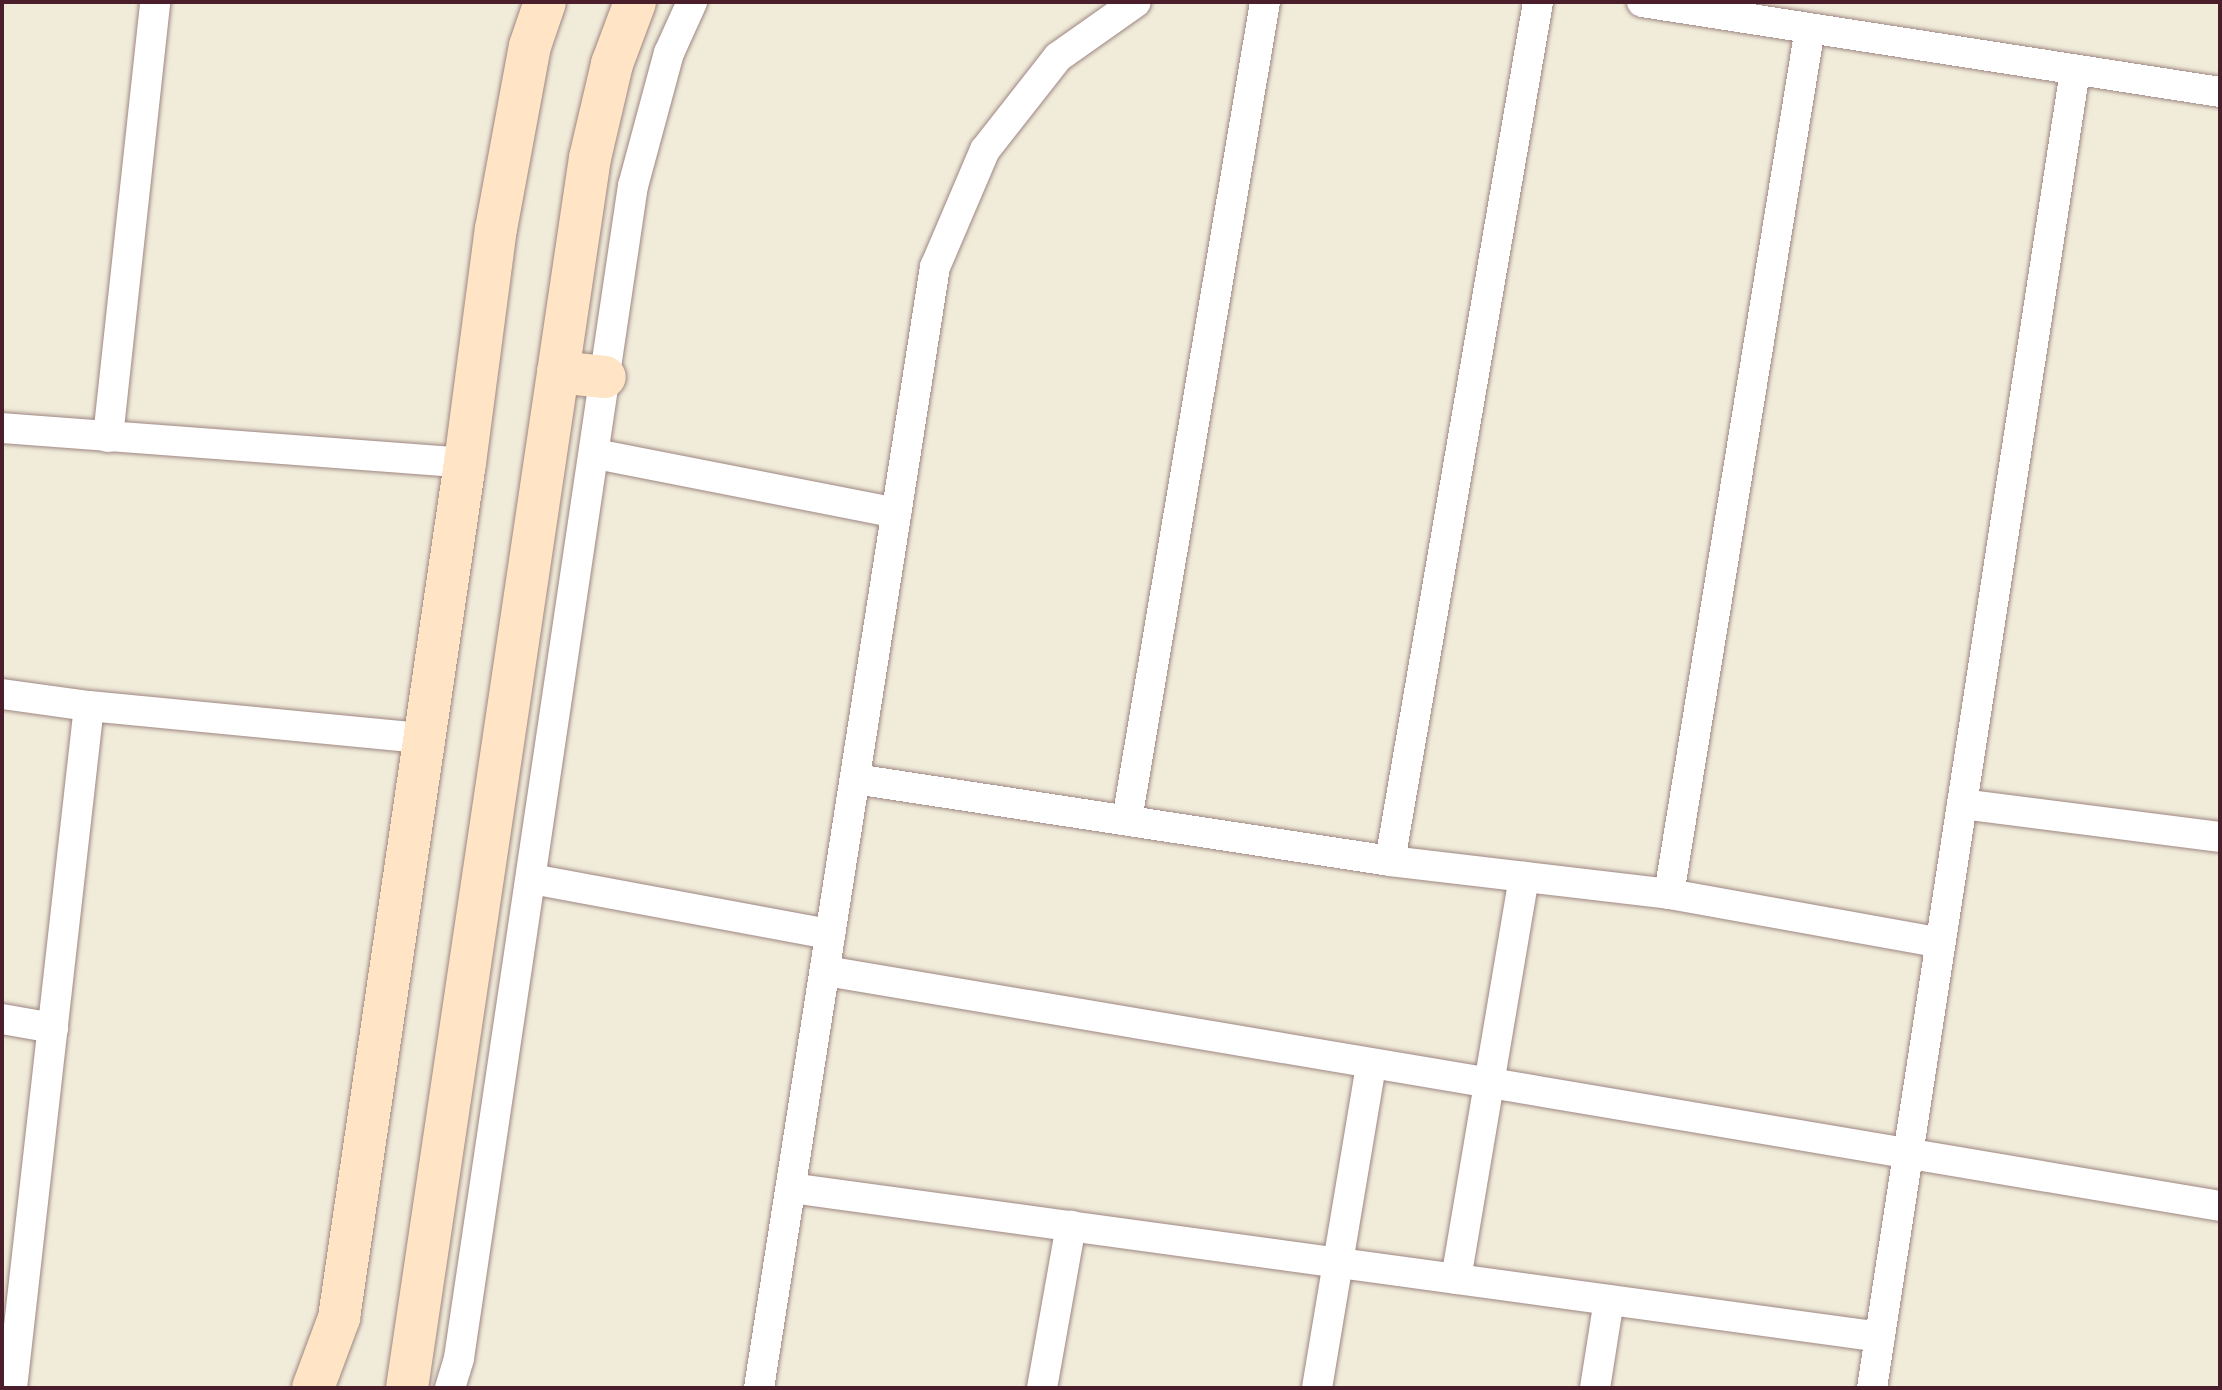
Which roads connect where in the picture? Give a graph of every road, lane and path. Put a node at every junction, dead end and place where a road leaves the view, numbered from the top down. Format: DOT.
graph roads {
  1 [pos="155,2"];
  2 [pos="545,2"];
  3 [pos="635,2"];
  4 [pos="692,2"];
  5 [pos="1136,2"];
  6 [pos="1265,2"];
  7 [pos="1538,2"];
  8 [pos="1642,2"];
  9 [pos="1688,6"];
  10 [pos="1810,28"];
  11 [pos="2075,70"];
  12 [pos="2220,92"];
  13 [pos="558,372"];
  14 [pos="605,377"];
  15 [pos="2,428"];
  16 [pos="108,437"];
  17 [pos="596,454"];
  18 [pos="465,463"];
  19 [pos="896,513"];
  20 [pos="2,694"];
  21 [pos="89,706"];
  22 [pos="423,738"];
  23 [pos="855,779"];
  24 [pos="1962,804"];
  25 [pos="1127,820"];
  26 [pos="2220,837"];
  27 [pos="1390,861"];
  28 [pos="1524,877"];
  29 [pos="532,879"];
  30 [pos="1669,894"];
  31 [pos="830,934"];
  32 [pos="1940,943"];
  33 [pos="826,971"];
  34 [pos="2,1019"];
  35 [pos="53,1028"];
  36 [pos="1371,1064"];
  37 [pos="1489,1084"];
  38 [pos="1908,1154"];
  39 [pos="791,1188"];
  40 [pos="2220,1206"];
  41 [pos="1071,1226"];
  42 [pos="1336,1263"];
  43 [pos="1456,1279"];
  44 [pos="1609,1300"];
  45 [pos="1880,1337"];
  46 [pos="12,1388"];
  47 [pos="313,1388"];
  48 [pos="407,1388"];
  49 [pos="450,1388"];
  50 [pos="759,1388"];
  51 [pos="1042,1388"];
  52 [pos="1317,1388"];
  53 [pos="1595,1388"];
  54 [pos="1872,1388"];
  1 -- 16 [label="street"];
  2 -- 18 [label="main road"];
  3 -- 13 [label="main road"];
  4 -- 14 [label="street"];
  5 -- 19 [label="street"];
  6 -- 25 [label="street"];
  7 -- 27 [label="street"];
  8 -- 9 [label="street"];
  9 -- 10 [label="street"];
  10 -- 11 [label="street"];
  10 -- 30 [label="street"];
  11 -- 12 [label="street"];
  11 -- 24 [label="street"];
  13 -- 14 [label="main road"];
  13 -- 48 [label="main road"];
  14 -- 17 [label="street"];
  15 -- 16 [label="street"];
  16 -- 18 [label="street"];
  17 -- 19 [label="street"];
  17 -- 29 [label="street"];
  18 -- 22 [label="main road"];
  19 -- 23 [label="street"];
  20 -- 21 [label="street"];
  21 -- 22 [label="street"];
  21 -- 35 [label="street"];
  22 -- 47 [label="main road"];
  23 -- 25 [label="street"];
  23 -- 31 [label="street"];
  24 -- 26 [label="street"];
  24 -- 32 [label="street"];
  25 -- 27 [label="street"];
  27 -- 28 [label="street"];
  28 -- 30 [label="street"];
  28 -- 37 [label="street"];
  29 -- 31 [label="street"];
  29 -- 49 [label="street"];
  30 -- 32 [label="street"];
  31 -- 33 [label="street"];
  32 -- 38 [label="street"];
  33 -- 36 [label="street"];
  33 -- 39 [label="street"];
  34 -- 35 [label="street"];
  35 -- 46 [label="street"];
  36 -- 37 [label="street"];
  36 -- 42 [label="street"];
  37 -- 38 [label="street"];
  37 -- 43 [label="street"];
  38 -- 40 [label="street"];
  38 -- 45 [label="street"];
  39 -- 41 [label="street"];
  39 -- 50 [label="street"];
  41 -- 42 [label="street"];
  41 -- 51 [label="street"];
  42 -- 43 [label="street"];
  42 -- 52 [label="street"];
  43 -- 44 [label="street"];
  44 -- 45 [label="street"];
  44 -- 53 [label="street"];
  45 -- 54 [label="street"];
}
